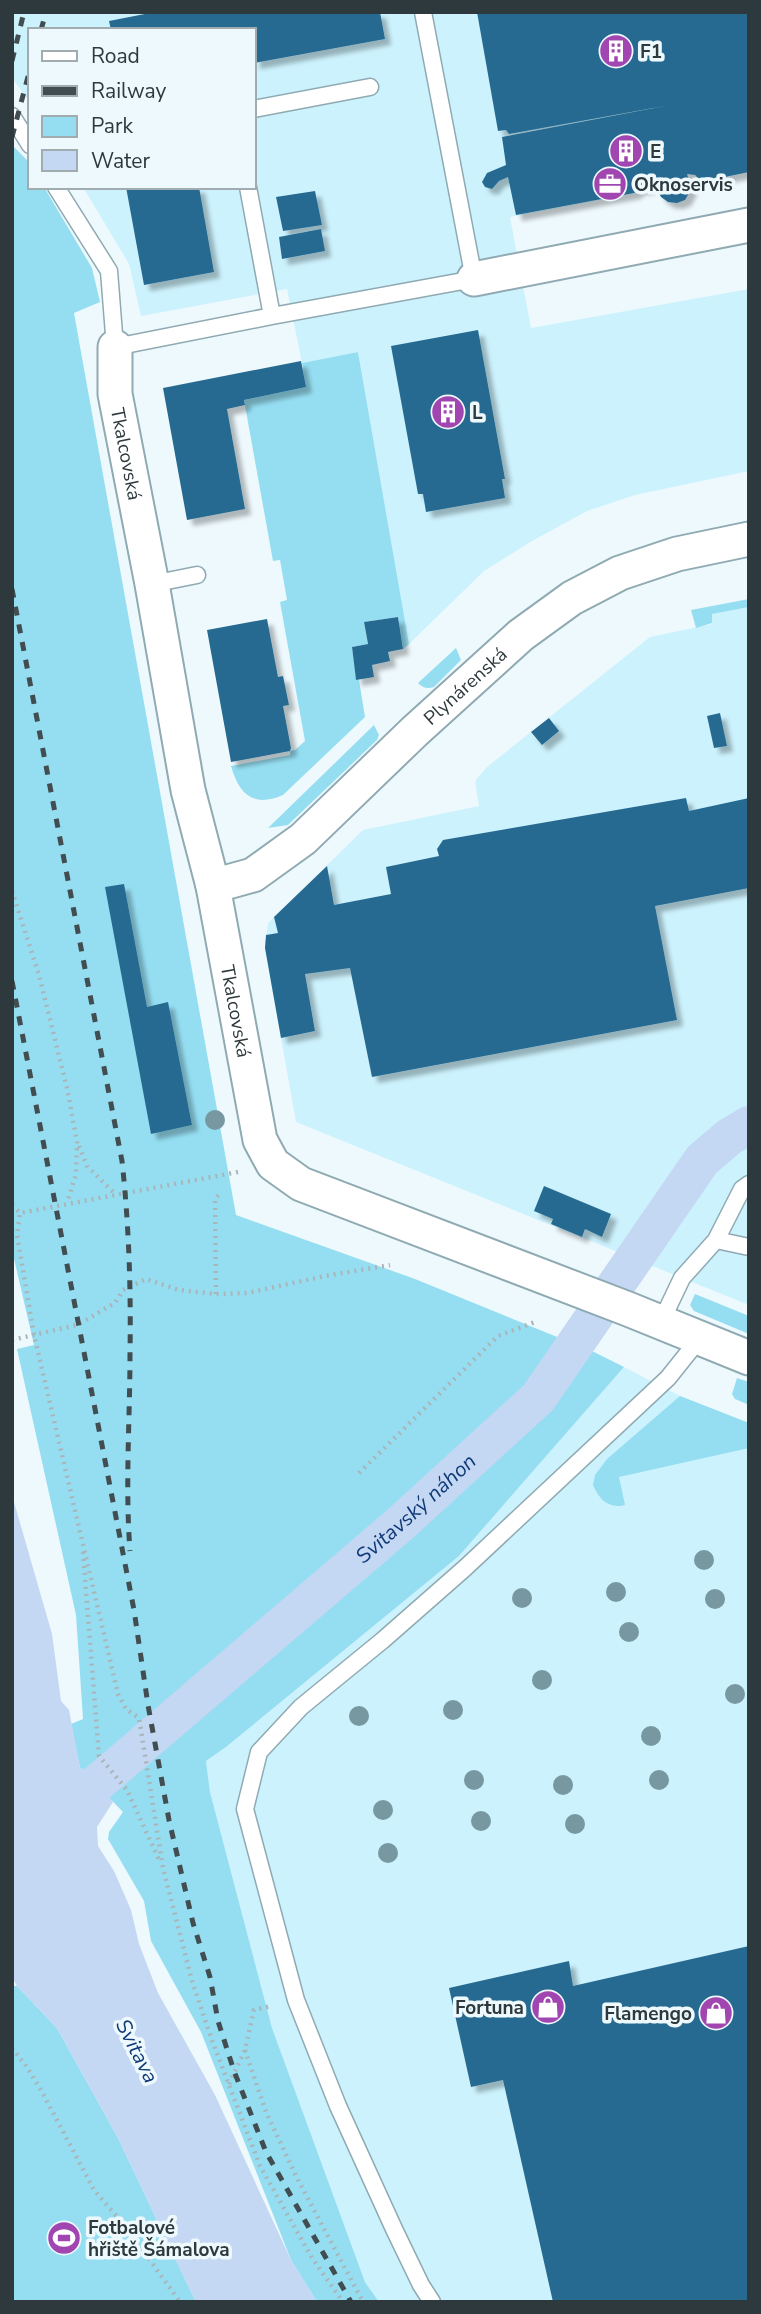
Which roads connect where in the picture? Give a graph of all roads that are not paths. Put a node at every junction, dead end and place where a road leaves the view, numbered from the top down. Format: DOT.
graph roads {
  1 [pos="423,12"];
  2 [pos="370,87"];
  3 [pos="256,109"];
  4 [pos="12,116"];
  5 [pos="28,142"];
  6 [pos="58,189"];
  7 [pos="247,189"];
  8 [pos="749,225"];
  9 [pos="474,279"];
  10 [pos="272,316"];
  11 [pos="115,347"];
  12 [pos="749,539"];
  13 [pos="197,575"];
  14 [pos="152,584"];
  15 [pos="213,886"];
  16 [pos="749,1184"];
  17 [pos="716,1240"];
  18 [pos="749,1247"];
  19 [pos="661,1322"];
  20 [pos="700,1338"];
  21 [pos="749,1359"];
  22 [pos="432,2302"];
  1 -- 9 [label="lane"];
  2 -- 3 [label="lane"];
  4 -- 5 [label="lane"];
  6 -- 11 [label="lane"];
  7 -- 10 [label="lane"];
  8 -- 9 [label="street"];
  9 -- 10 [label="lane"];
  10 -- 11 [label="lane"];
  11 -- 14 [label="street, Tkalcovská"];
  12 -- 15 [label="street, Plynárenská"];
  13 -- 14 [label="lane"];
  14 -- 15 [label="street, Tkalcovská"];
  15 -- 19 [label="street, Tkalcovská"];
  16 -- 17 [label="lane"];
  17 -- 18 [label="lane"];
  17 -- 19 [label="lane"];
  19 -- 20 [label="street, Tkalcovská"];
  20 -- 21 [label="street, Tkalcovská"];
  20 -- 22 [label="lane"];
}
